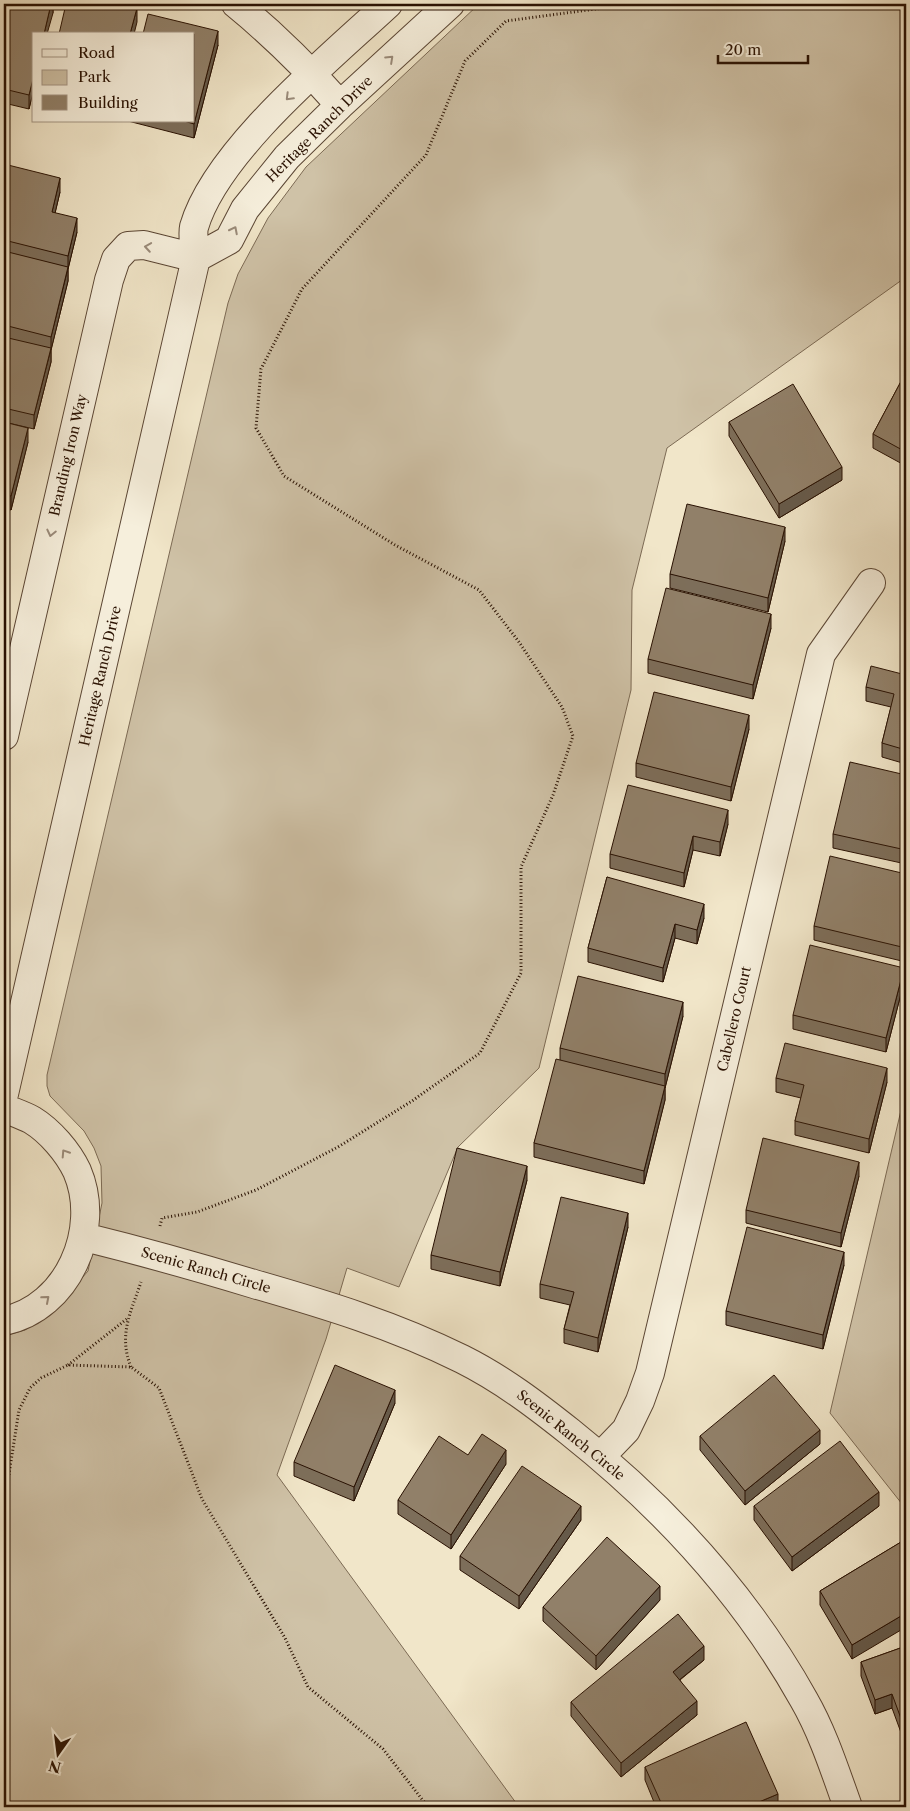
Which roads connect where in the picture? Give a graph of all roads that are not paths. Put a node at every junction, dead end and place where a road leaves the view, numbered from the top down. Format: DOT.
graph roads {
  1 [pos="236,4"];
  2 [pos="388,4"];
  3 [pos="450,4"];
  4 [pos="312,74"];
  5 [pos="340,105"];
  6 [pos="196,258"];
  7 [pos="871,583"];
  8 [pos="4,736"];
  9 [pos="9,1045"];
  10 [pos="4,1094"];
  11 [pos="4,1108"];
  12 [pos="84,1237"];
  13 [pos="4,1322"];
  14 [pos="601,1456"];
  15 [pos="848,1807"];
  1 -- 4 [label="street"];
  2 -- 4 [label="street, Heritage Ranch Drive"];
  5 -- 3 [label="street, Heritage Ranch Drive, one-way"];
  4 -- 5 [label="street"];
  4 -- 6 [label="street, Heritage Ranch Drive, one-way"];
  6 -- 5 [label="street, Heritage Ranch Drive, one-way"];
  6 -- 8 [label="street, Branding Iron Way, one-way"];
  6 -- 9 [label="street, Heritage Ranch Drive"];
  7 -- 14 [label="street, Cabellero Court"];
  9 -- 10 [label="street, Heritage Ranch Drive"];
  12 -- 11 [label="street, one-way"];
  13 -- 12 [label="street, one-way"];
  12 -- 14 [label="street, Scenic Ranch Circle"];
  14 -- 15 [label="street, Scenic Ranch Circle"];
}
